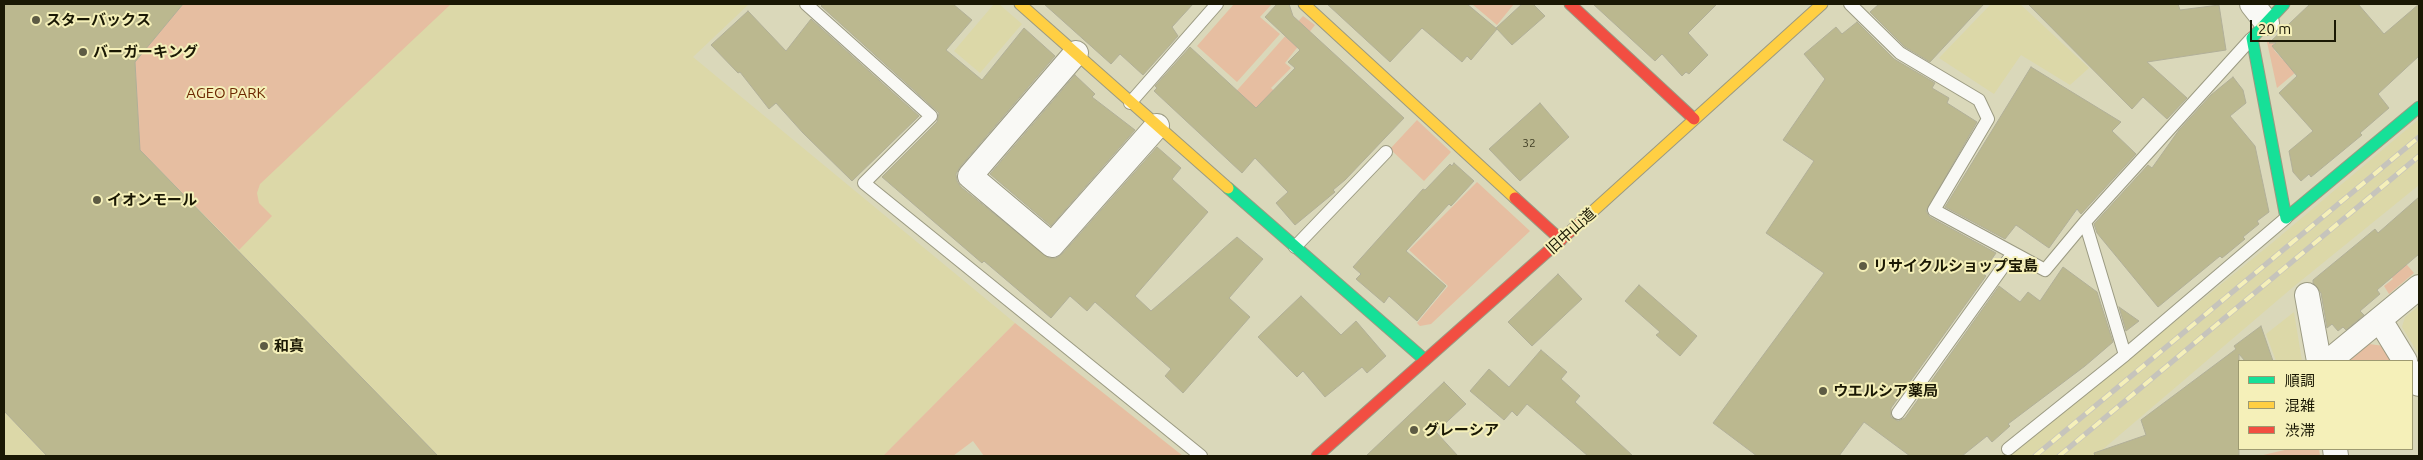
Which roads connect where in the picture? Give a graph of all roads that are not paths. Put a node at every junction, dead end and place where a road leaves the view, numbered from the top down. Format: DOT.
graph roads {
  1 [pos="806,4"];
  2 [pos="1020,4"];
  3 [pos="1217,4"];
  4 [pos="1304,4"];
  5 [pos="1570,4"];
  6 [pos="1822,4"];
  7 [pos="1850,4"];
  8 [pos="2252,4"];
  9 [pos="2284,4"];
  10 [pos="2260,30"];
  11 [pos="1076,54"];
  12 [pos="1130,103"];
  13 [pos="2419,107"];
  14 [pos="1694,119"];
  15 [pos="1157,126"];
  16 [pos="1386,152"];
  17 [pos="2286,218"];
  18 [pos="2085,222"];
  19 [pos="1561,240"];
  20 [pos="1295,247"];
  21 [pos="2013,252"];
  22 [pos="2419,288"];
  23 [pos="2307,295"];
  24 [pos="2380,320"];
  25 [pos="2125,355"];
  26 [pos="1425,360"];
  27 [pos="2319,360"];
  28 [pos="2330,360"];
  29 [pos="2404,360"];
  30 [pos="1898,412"];
  31 [pos="2008,449"];
  32 [pos="1201,456"];
  33 [pos="1317,456"];
  1 -- 32 [label="lane"];
  2 -- 11 [label="street"];
  3 -- 12 [label="lane"];
  4 -- 19 [label="street"];
  5 -- 14 [label="street"];
  6 -- 14 [label="street, 旧中山道"];
  7 -- 21 [label="lane"];
  8 -- 10 [label="street"];
  9 -- 10 [label="street"];
  10 -- 17 [label="street"];
  10 -- 18 [label="lane"];
  11 -- 12 [label="street"];
  11 -- 15 [label="street"];
  12 -- 15 [label="street"];
  13 -- 17 [label="street"];
  14 -- 19 [label="street, 旧中山道"];
  15 -- 20 [label="street"];
  16 -- 20 [label="lane"];
  17 -- 25 [label="lane"];
  18 -- 21 [label="lane"];
  18 -- 25 [label="lane"];
  19 -- 26 [label="street, 旧中山道"];
  20 -- 26 [label="street"];
  21 -- 30 [label="lane"];
  22 -- 24 [label="street"];
  23 -- 27 [label="street"];
  24 -- 28 [label="street"];
  24 -- 29 [label="street"];
  25 -- 31 [label="lane"];
  26 -- 33 [label="street, 旧中山道"];
}
